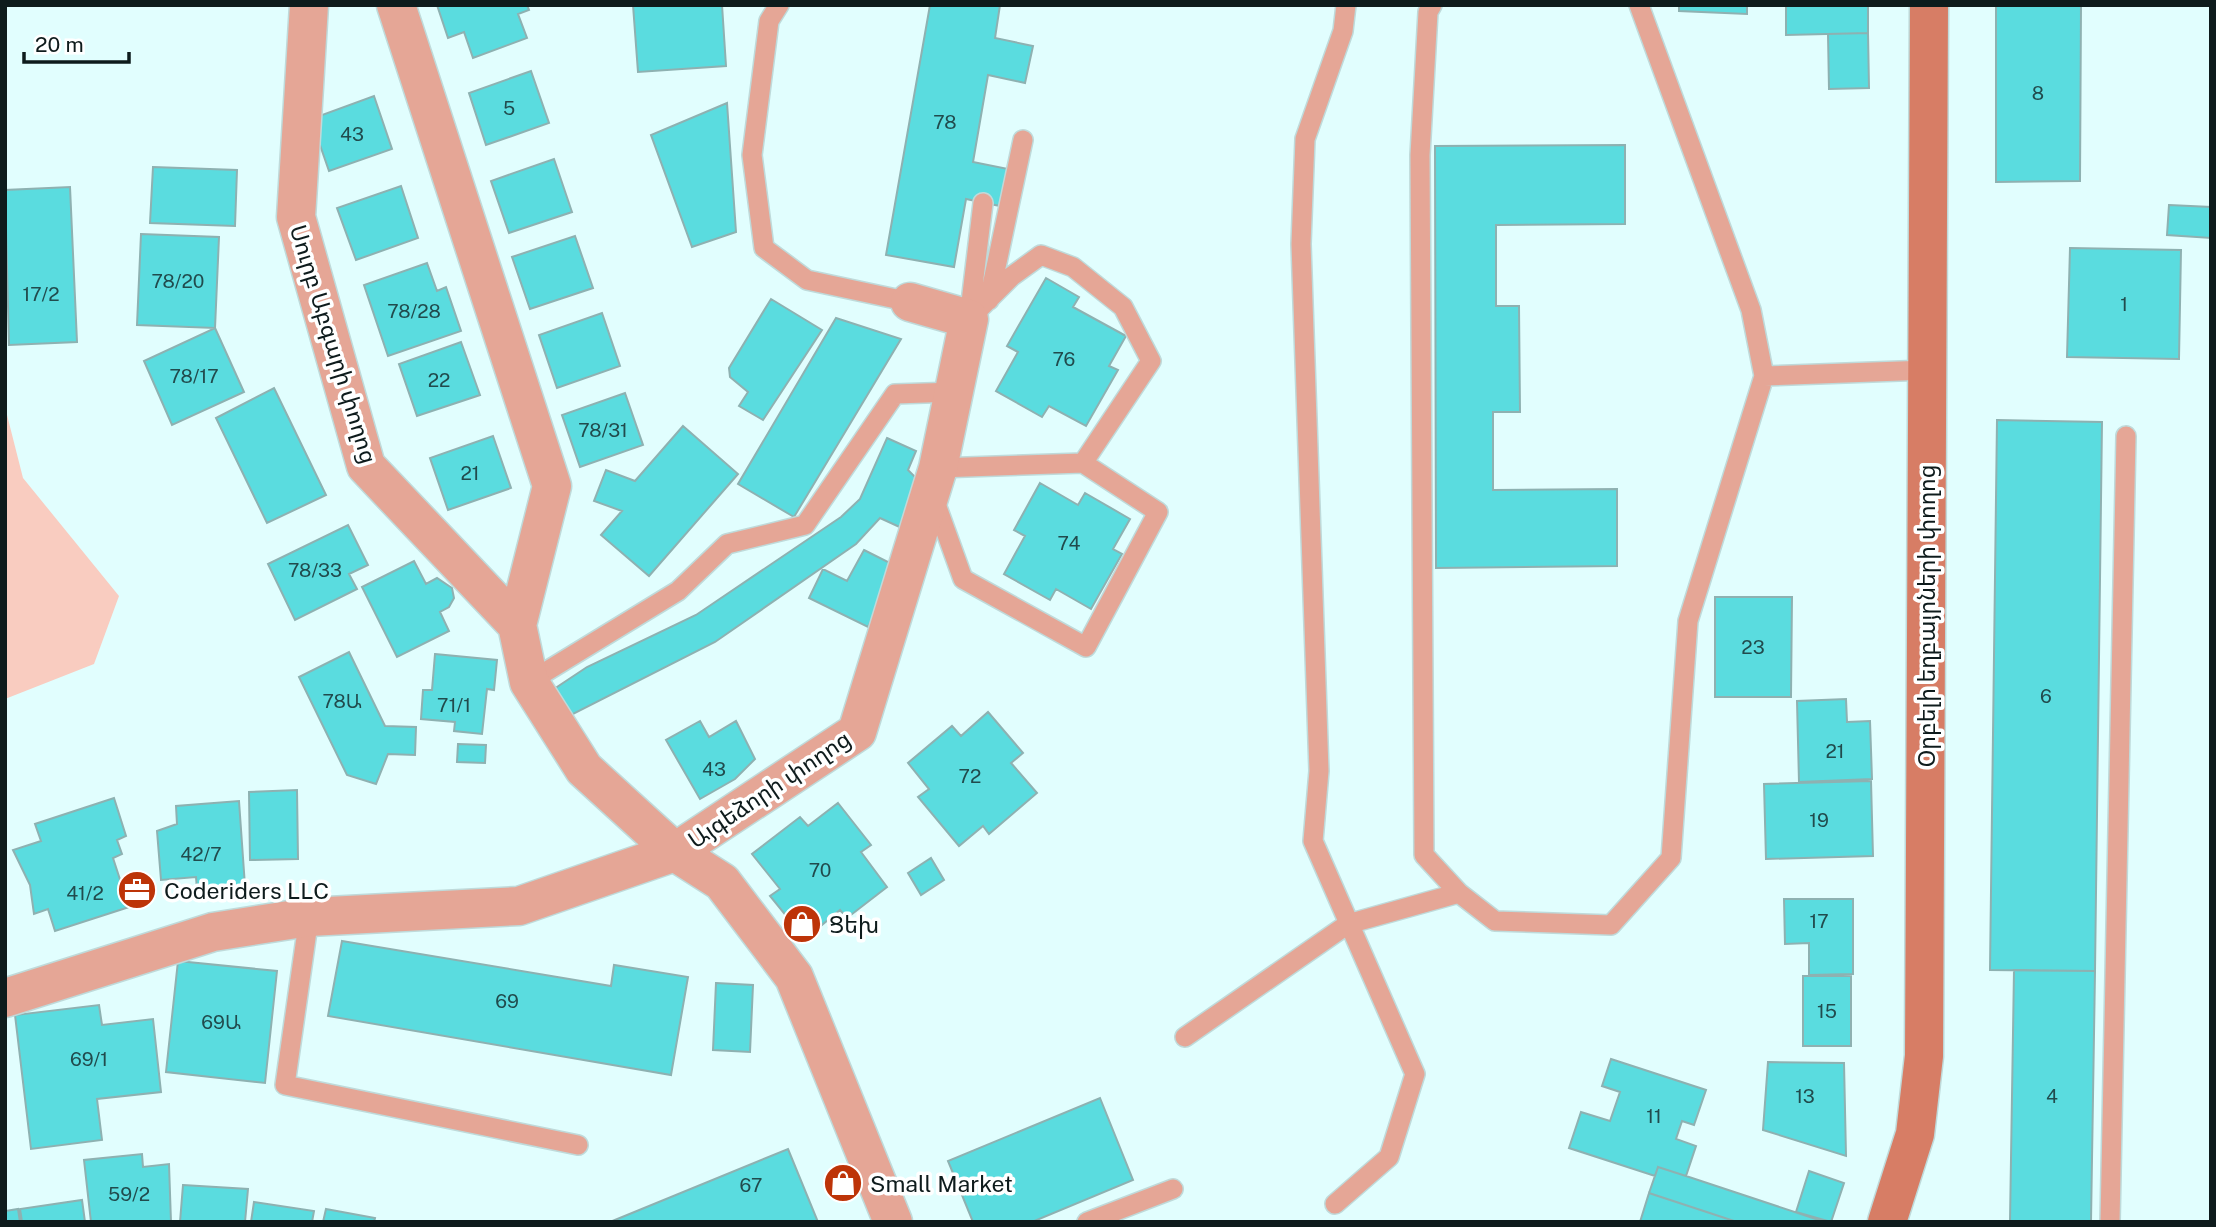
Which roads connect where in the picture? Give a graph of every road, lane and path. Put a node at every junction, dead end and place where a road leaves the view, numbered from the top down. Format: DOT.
graph roads {
  1 [pos="309,5"];
  2 [pos="396,5"];
  3 [pos="779,5"];
  4 [pos="1346,5"];
  5 [pos="1432,5"];
  6 [pos="1639,5"];
  7 [pos="1929,5"];
  8 [pos="1023,139"];
  9 [pos="983,203"];
  10 [pos="910,302"];
  11 [pos="979,310"];
  12 [pos="1927,370"];
  13 [pos="1764,376"];
  14 [pos="955,392"];
  15 [pos="2126,436"];
  16 [pos="1083,463"];
  17 [pos="934,480"];
  18 [pos="517,625"];
  19 [pos="530,682"];
  20 [pos="675,852"];
  21 [pos="1459,893"];
  22 [pos="309,917"];
  23 [pos="1348,924"];
  24 [pos="5,998"];
  25 [pos="1185,1037"];
  26 [pos="579,1145"];
  27 [pos="1173,1189"];
  28 [pos="1335,1204"];
  29 [pos="893,1222"];
  30 [pos="1087,1222"];
  31 [pos="1886,1222"];
  32 [pos="2110,1222"];
  1 -- 18 [label="street, Սուրբ Աբգարի փողոց"];
  2 -- 18 [label="street"];
  3 -- 10 [label="lane"];
  4 -- 23 [label="lane"];
  5 -- 21 [label="lane"];
  6 -- 13 [label="lane"];
  7 -- 12 [label="street, Օրբելի եղբայրների փողոց"];
  8 -- 11 [label="lane"];
  9 -- 11 [label="lane"];
  10 -- 11 [label="street"];
  11 -- 14 [label="street, Այգեձորի փողոց"];
  11 -- 16 [label="lane"];
  12 -- 13 [label="lane"];
  12 -- 31 [label="street, Օրբելի եղբայրների փողոց"];
  13 -- 21 [label="lane"];
  14 -- 17 [label="street, Այգեձորի փողոց"];
  14 -- 19 [label="lane"];
  15 -- 32 [label="lane"];
  16 -- 17 [label="lane"];
  16 -- 17 [label="lane"];
  17 -- 20 [label="street, Այգեձորի փողոց"];
  18 -- 19 [label="street"];
  19 -- 20 [label="street"];
  20 -- 22 [label="street"];
  20 -- 29 [label="street, Այգեձորի փողոց"];
  21 -- 23 [label="lane"];
  22 -- 24 [label="street"];
  22 -- 26 [label="lane"];
  23 -- 25 [label="lane"];
  23 -- 28 [label="lane"];
  27 -- 30 [label="lane"];
}
